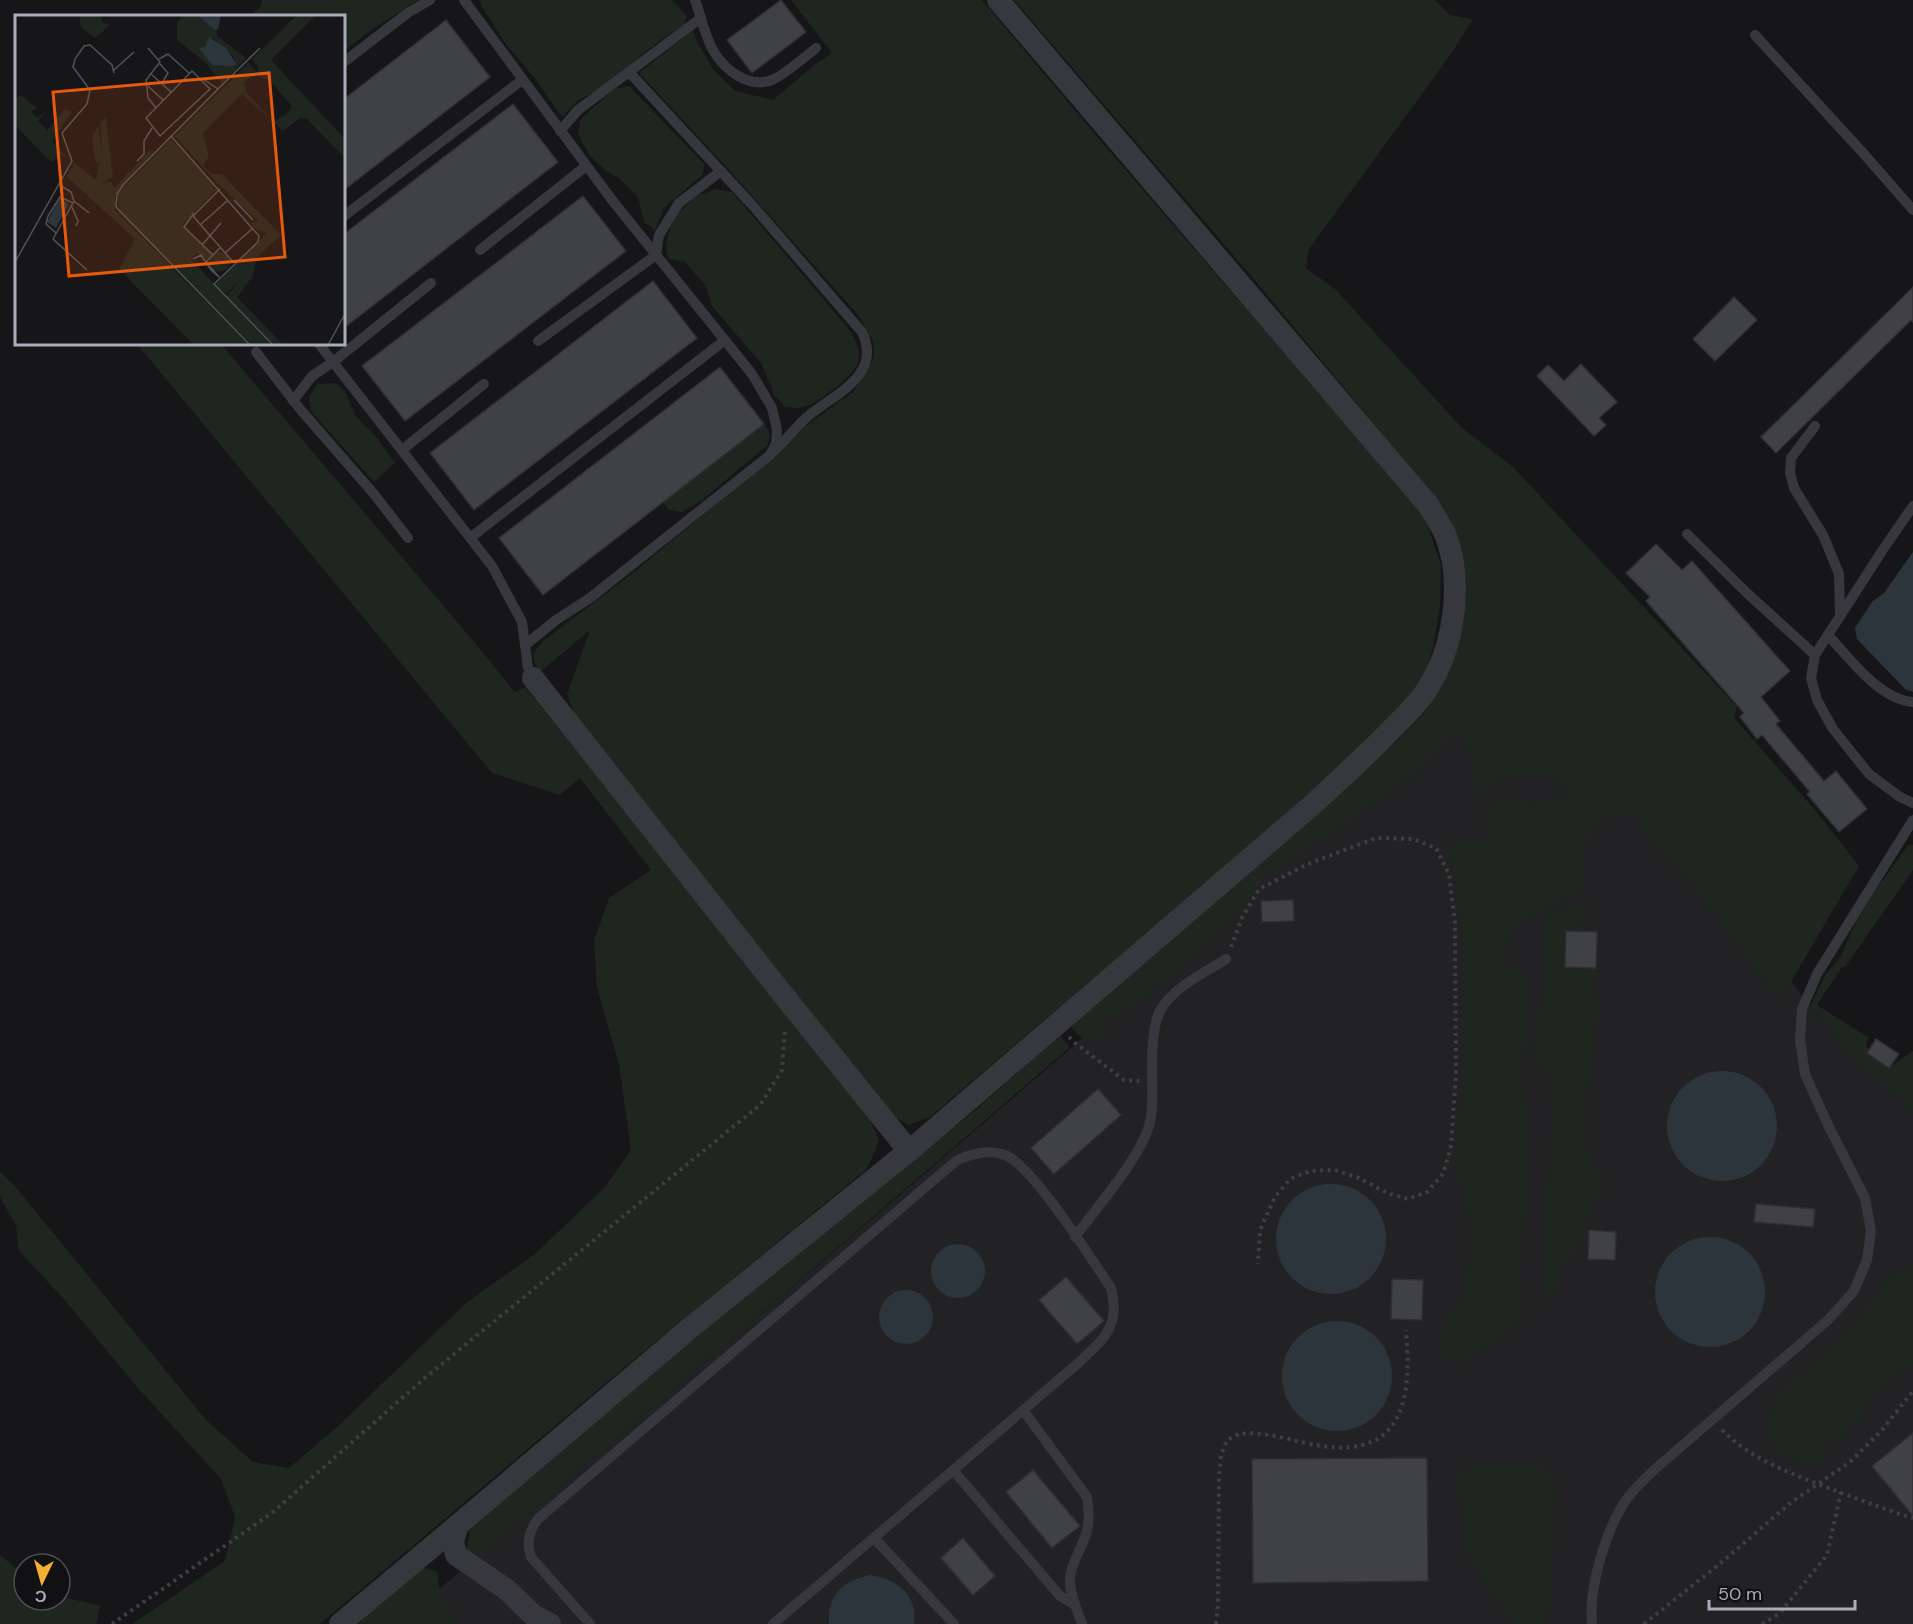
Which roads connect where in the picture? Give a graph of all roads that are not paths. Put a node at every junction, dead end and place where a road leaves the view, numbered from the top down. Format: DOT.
graph roads {
  1 [pos="430,0"];
  2 [pos="464,0"];
  3 [pos="686,0"];
  4 [pos="695,0"];
  5 [pos="998,0"];
  6 [pos="701,18"];
  7 [pos="1755,35"];
  8 [pos="816,48"];
  9 [pos="345,61"];
  10 [pos="629,72"];
  11 [pos="522,80"];
  12 [pos="560,131"];
  13 [pos="586,166"];
  14 [pos="721,171"];
  15 [pos="1913,210"];
  16 [pos="345,215"];
  17 [pos="480,250"];
  18 [pos="656,255"];
  19 [pos="430,283"];
  20 [pos="725,340"];
  21 [pos="538,341"];
  22 [pos="320,345"];
  23 [pos="256,352"];
  24 [pos="333,362"];
  25 [pos="484,384"];
  26 [pos="293,401"];
  27 [pos="1815,426"];
  28 [pos="402,450"];
  29 [pos="770,455"];
  30 [pos="1913,506"];
  31 [pos="1687,534"];
  32 [pos="408,538"];
  33 [pos="470,538"];
  34 [pos="1840,616"];
  35 [pos="1827,635"];
  36 [pos="525,645"];
  37 [pos="1815,655"];
  38 [pos="533,678"];
  39 [pos="1913,702"];
  40 [pos="1913,803"];
  41 [pos="1913,821"];
  42 [pos="1226,958"];
  43 [pos="909,1151"];
  44 [pos="1075,1237"];
  45 [pos="1023,1410"];
  46 [pos="953,1470"];
  47 [pos="458,1525"];
  48 [pos="874,1538"];
  49 [pos="1075,1605"];
  50 [pos="340,1624"];
  51 [pos="550,1624"];
  52 [pos="590,1624"];
  53 [pos="773,1624"];
  54 [pos="953,1624"];
  55 [pos="1082,1624"];
  56 [pos="1592,1624"];
  1 -- 9 [label="lane"];
  2 -- 11 [label="lane"];
  3 -- 6 [label="lane"];
  4 -- 6 [label="lane"];
  5 -- 43 [label="street"];
  6 -- 8 [label="lane"];
  6 -- 10 [label="lane"];
  7 -- 15 [label="lane"];
  10 -- 12 [label="lane"];
  10 -- 14 [label="lane"];
  11 -- 12 [label="lane"];
  11 -- 16 [label="lane"];
  12 -- 13 [label="lane"];
  13 -- 17 [label="lane"];
  13 -- 18 [label="lane"];
  14 -- 18 [label="lane"];
  14 -- 29 [label="lane"];
  18 -- 20 [label="lane"];
  18 -- 21 [label="lane"];
  19 -- 24 [label="lane"];
  20 -- 29 [label="lane"];
  20 -- 33 [label="lane"];
  22 -- 24 [label="lane"];
  23 -- 26 [label="lane"];
  24 -- 26 [label="lane"];
  24 -- 28 [label="lane"];
  25 -- 28 [label="lane"];
  26 -- 32 [label="lane"];
  27 -- 34 [label="lane"];
  28 -- 33 [label="lane"];
  29 -- 36 [label="lane"];
  30 -- 34 [label="lane"];
  31 -- 37 [label="lane"];
  33 -- 36 [label="lane"];
  34 -- 35 [label="lane"];
  35 -- 37 [label="lane"];
  35 -- 39 [label="lane"];
  36 -- 38 [label="lane"];
  37 -- 40 [label="lane"];
  38 -- 43 [label="street"];
  41 -- 56 [label="lane"];
  42 -- 44 [label="lane"];
  43 -- 47 [label="street"];
  44 -- 45 [label="lane"];
  44 -- 52 [label="lane"];
  45 -- 46 [label="lane"];
  45 -- 49 [label="lane"];
  46 -- 48 [label="lane"];
  46 -- 49 [label="lane"];
  47 -- 50 [label="street"];
  47 -- 51 [label="street"];
  48 -- 53 [label="lane"];
  48 -- 54 [label="lane"];
  49 -- 55 [label="lane"];
}
